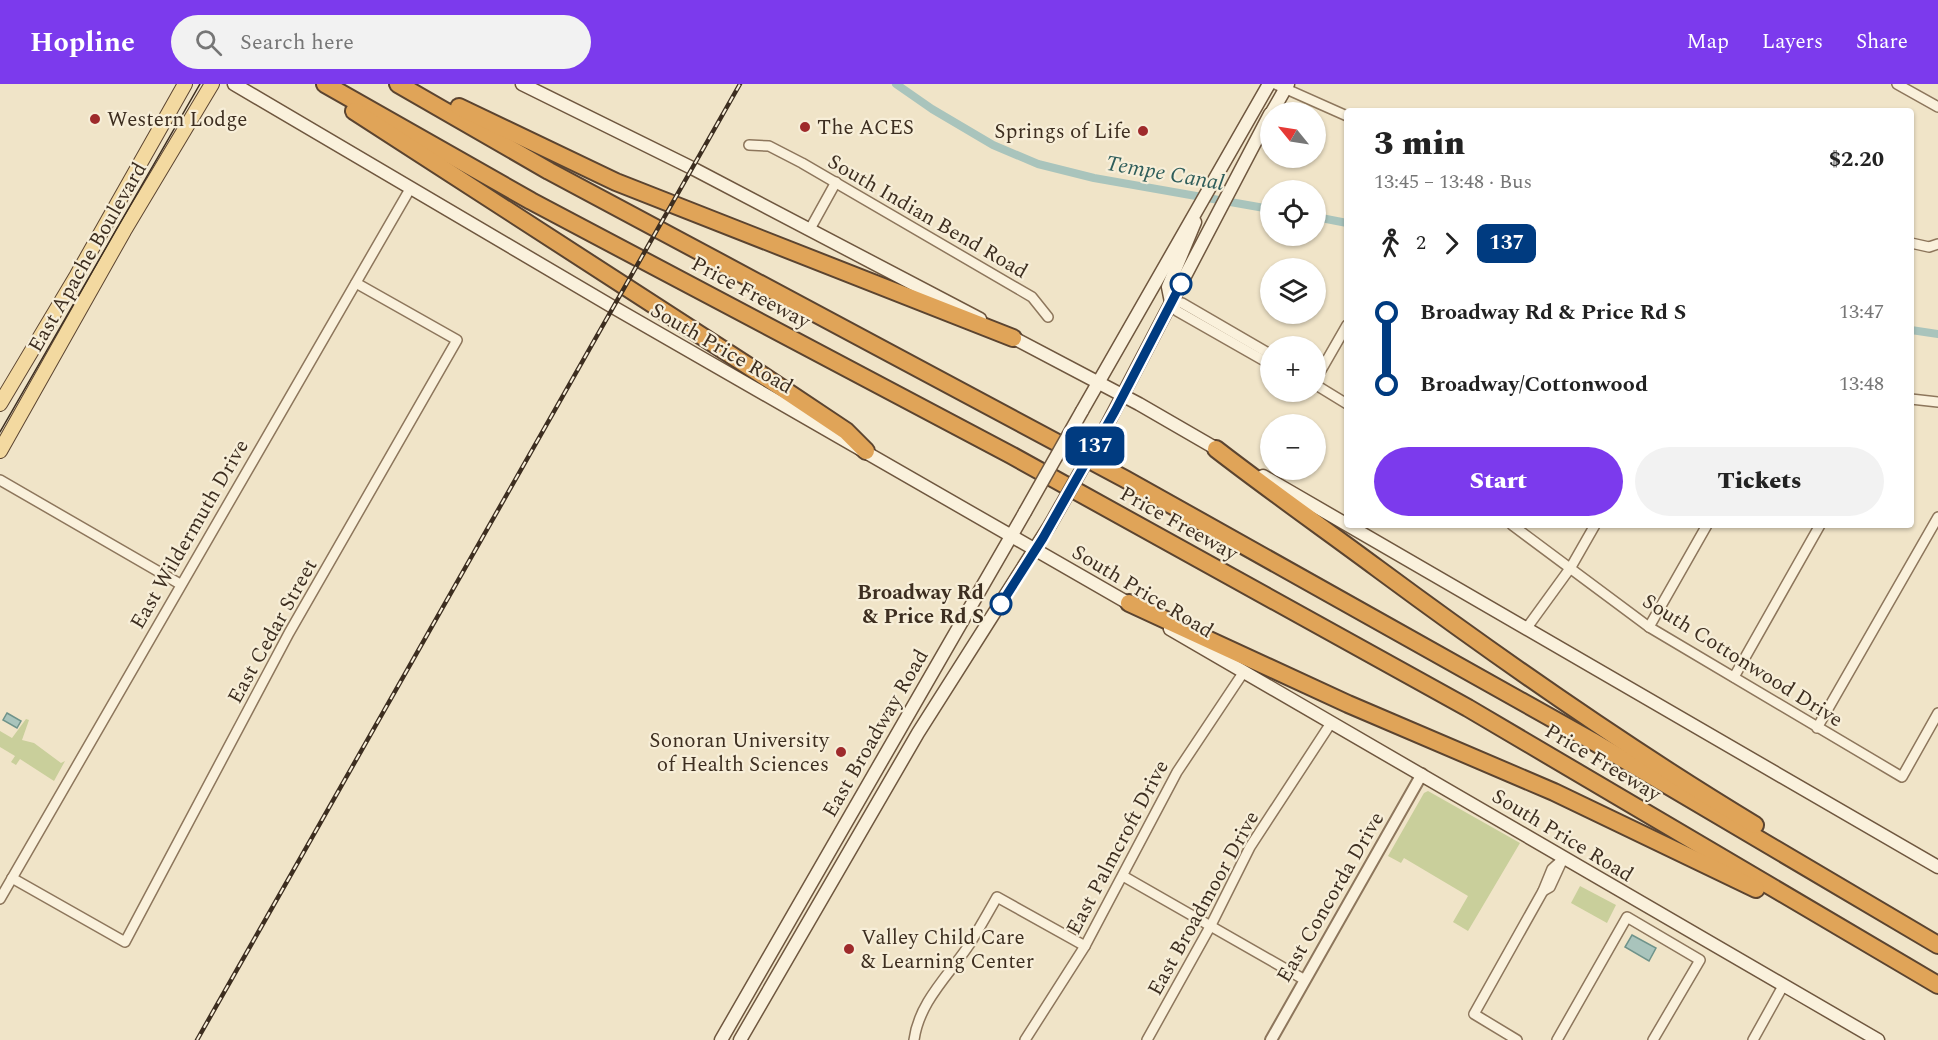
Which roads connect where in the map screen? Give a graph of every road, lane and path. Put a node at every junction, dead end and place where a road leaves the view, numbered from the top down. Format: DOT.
graph roads {
  1 [pos="185,84"];
  2 [pos="212,84"];
  3 [pos="234,84"];
  4 [pos="316,84"];
  5 [pos="325,84"];
  6 [pos="398,84"];
  7 [pos="420,84"];
  8 [pos="522,84"];
  9 [pos="1269,84"];
  10 [pos="1897,84"];
  11 [pos="1282,86"];
  12 [pos="1275,102"];
  13 [pos="1938,106"];
  14 [pos="1344,115"];
  15 [pos="1260,133"];
  16 [pos="749,145"];
  17 [pos="836,182"];
  18 [pos="410,189"];
  19 [pos="1196,209"];
  20 [pos="810,229"];
  21 [pos="1914,244"];
  22 [pos="1937,245"];
  23 [pos="356,283"];
  24 [pos="1171,302"];
  25 [pos="1048,317"];
  26 [pos="1344,330"];
  27 [pos="1238,336"];
  28 [pos="1222,337"];
  29 [pos="1013,338"];
  30 [pos="1260,348"];
  31 [pos="1260,358"];
  32 [pos="1326,362"];
  33 [pos="1098,383"];
  34 [pos="1326,391"];
  35 [pos="1124,396"];
  36 [pos="1914,399"];
  37 [pos="1344,402"];
  38 [pos="1938,402"];
  39 [pos="0,404"];
  40 [pos="1216,449"];
  41 [pos="0,451"];
  42 [pos="866,451"];
  43 [pos="0,480"];
  44 [pos="1938,517"];
  45 [pos="1344,523"];
  46 [pos="1352,528"];
  47 [pos="1516,528"];
  48 [pos="1593,528"];
  49 [pos="1705,528"];
  50 [pos="1818,528"];
  51 [pos="1011,537"];
  52 [pos="1035,551"];
  53 [pos="1571,567"];
  54 [pos="180,584"];
  55 [pos="1130,603"];
  56 [pos="1648,627"];
  57 [pos="1526,629"];
  58 [pos="1243,673"];
  59 [pos="1734,677"];
  60 [pos="1938,713"];
  61 [pos="1331,723"];
  62 [pos="903,724"];
  63 [pos="1818,728"];
  64 [pos="918,733"];
  65 [pos="1422,774"];
  66 [pos="846,823"];
  67 [pos="861,832"];
  68 [pos="1563,859"];
  69 [pos="1938,867"];
  70 [pos="1123,876"];
  71 [pos="12,878"];
  72 [pos="1853,896"];
  73 [pos="0,898"];
  74 [pos="1834,924"];
  75 [pos="1211,925"];
  76 [pos="1938,945"];
  77 [pos="1085,946"];
  78 [pos="1305,980"];
  79 [pos="1938,985"];
  80 [pos="1783,986"];
  81 [pos="1871,1038"];
  82 [pos="721,1040"];
  83 [pos="740,1040"];
  84 [pos="914,1040"];
  85 [pos="1025,1040"];
  86 [pos="1147,1040"];
  87 [pos="1271,1040"];
  88 [pos="1517,1040"];
  89 [pos="1557,1040"];
  90 [pos="1653,1040"];
  91 [pos="1753,1040"];
  1 -- 39 [label="main road, East Apache Boulevard"];
  2 -- 41 [label="main road, East Apache Boulevard"];
  3 -- 18 [label="main road, South Price Road"];
  4 -- 42 [label="highway"];
  5 -- 74 [label="highway, Price Freeway"];
  6 -- 72 [label="highway, Price Freeway"];
  7 -- 29 [label="highway"];
  8 -- 20 [label="main road"];
  9 -- 19 [label="main road, East Broadway Road"];
  10 -- 13 [label="street"];
  11 -- 12 [label="main road, East Broadway Road"];
  11 -- 14 [label="street"];
  15 -- 24 [label="main road, East Broadway Road"];
  16 -- 17 [label="street, South Indian Bend Road"];
  17 -- 20 [label="street"];
  17 -- 25 [label="street, South Indian Bend Road"];
  18 -- 23 [label="street, East Wildermuth Drive"];
  18 -- 42 [label="main road, South Price Road"];
  19 -- 24 [label="main road"];
  19 -- 33 [label="main road, East Broadway Road"];
  20 -- 29 [label="main road"];
  21 -- 22 [label="street"];
  23 -- 54 [label="street, East Wildermuth Drive"];
  23 -- 71 [label="street, East Cedar Street"];
  24 -- 27 [label="street"];
  24 -- 28 [label="street"];
  24 -- 35 [label="main road, East Broadway Road"];
  26 -- 32 [label="street"];
  27 -- 28 [label="street"];
  27 -- 30 [label="street"];
  28 -- 31 [label="street"];
  29 -- 33 [label="main road"];
  33 -- 35 [label="main road"];
  33 -- 51 [label="main road, East Broadway Road, bridge"];
  34 -- 37 [label="street"];
  35 -- 40 [label="main road"];
  35 -- 52 [label="main road, East Broadway Road, bridge"];
  36 -- 38 [label="street"];
  40 -- 45 [label="main road"];
  40 -- 72 [label="highway"];
  42 -- 51 [label="main road, South Price Road"];
  43 -- 54 [label="street"];
  44 -- 63 [label="street"];
  46 -- 57 [label="main road"];
  47 -- 53 [label="street, South Cottonwood Drive"];
  48 -- 53 [label="street"];
  49 -- 56 [label="street"];
  50 -- 59 [label="street"];
  51 -- 52 [label="main road, South Price Road"];
  51 -- 62 [label="main road, East Broadway Road"];
  52 -- 55 [label="main road, South Price Road"];
  52 -- 64 [label="main road, East Broadway Road"];
  53 -- 56 [label="street, South Cottonwood Drive"];
  53 -- 57 [label="street"];
  54 -- 71 [label="street, East Wildermuth Drive"];
  55 -- 58 [label="main road, South Price Road"];
  55 -- 74 [label="highway"];
  56 -- 59 [label="street, South Cottonwood Drive"];
  57 -- 69 [label="main road"];
  58 -- 61 [label="main road, South Price Road"];
  58 -- 70 [label="street, East Palmcroft Drive"];
  59 -- 63 [label="street, South Cottonwood Drive"];
  60 -- 63 [label="street, South Cottonwood Drive"];
  61 -- 65 [label="main road, South Price Road"];
  61 -- 75 [label="street, East Broadmoor Drive"];
  62 -- 64 [label="main road"];
  62 -- 66 [label="main road, East Broadway Road"];
  64 -- 67 [label="main road, East Broadway Road"];
  65 -- 68 [label="main road, South Price Road"];
  65 -- 78 [label="street, East Concorda Drive"];
  66 -- 67 [label="main road"];
  66 -- 82 [label="main road, East Broadway Road"];
  67 -- 83 [label="main road, East Broadway Road"];
  68 -- 80 [label="main road, South Price Road"];
  68 -- 88 [label="street"];
  70 -- 75 [label="street"];
  70 -- 77 [label="street, East Palmcroft Drive"];
  71 -- 73 [label="street, East Wildermuth Drive"];
  72 -- 76 [label="highway, Price Freeway"];
  74 -- 79 [label="highway, Price Freeway"];
  75 -- 78 [label="street"];
  75 -- 86 [label="street, East Broadmoor Drive"];
  77 -- 84 [label="street"];
  77 -- 85 [label="street, East Palmcroft Drive"];
  78 -- 87 [label="street, East Concorda Drive"];
  80 -- 81 [label="main road, South Price Road"];
  80 -- 91 [label="street"];
  89 -- 90 [label="street"];
}
